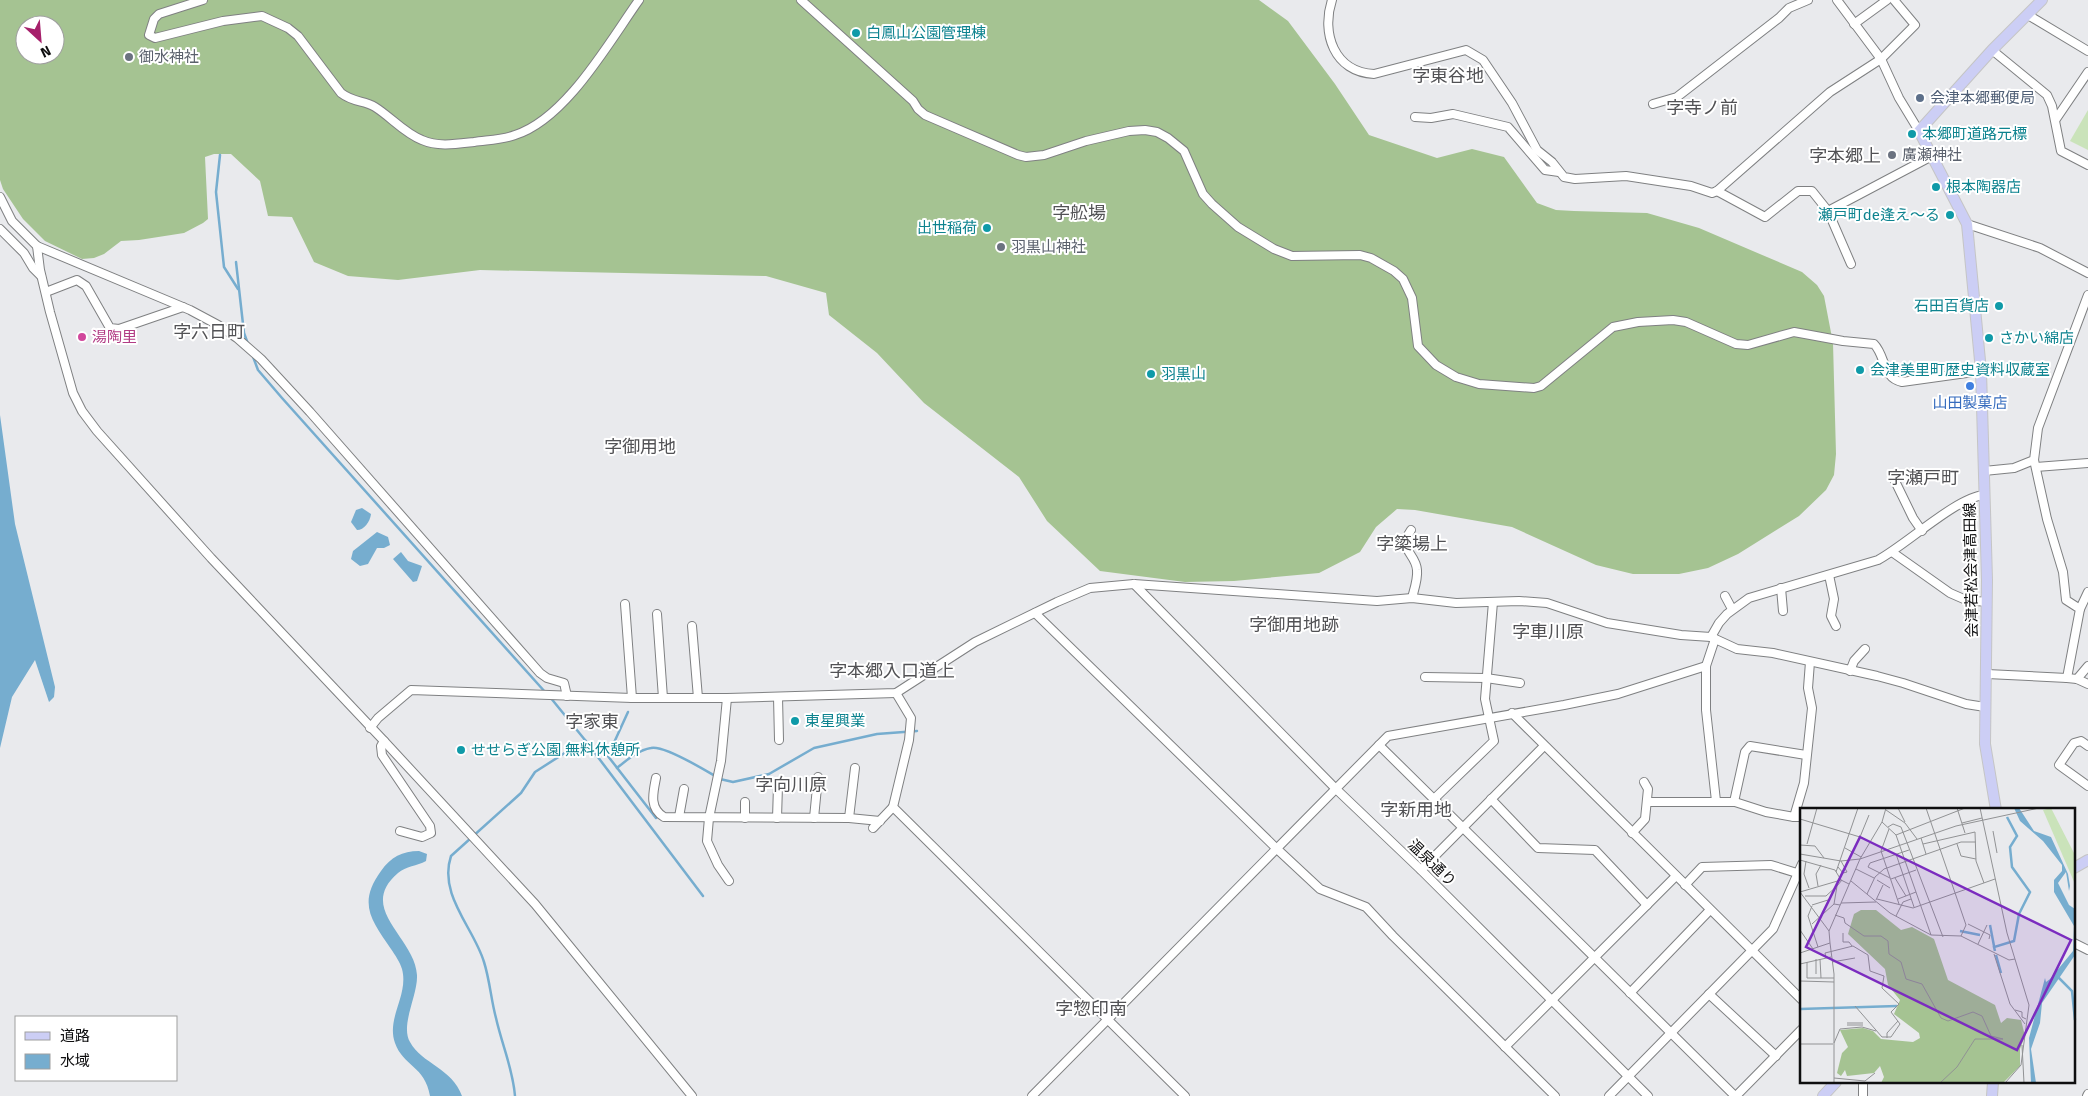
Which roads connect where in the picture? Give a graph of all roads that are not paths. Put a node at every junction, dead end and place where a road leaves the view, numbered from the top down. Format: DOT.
graph roads {
  1 [pos="202,0"];
  2 [pos="638,0"];
  3 [pos="801,0"];
  4 [pos="1332,0"];
  5 [pos="1808,0"];
  6 [pos="1837,0"];
  7 [pos="1887,0"];
  8 [pos="1894,0"];
  9 [pos="2042,0"];
  10 [pos="2028,15"];
  11 [pos="1854,24"];
  12 [pos="1992,50"];
  13 [pos="2088,51"];
  14 [pos="1881,59"];
  15 [pos="2088,72"];
  16 [pos="1653,104"];
  17 [pos="1415,117"];
  18 [pos="2056,119"];
  19 [pos="1919,131"];
  20 [pos="1932,156"];
  21 [pos="2088,165"];
  22 [pos="1559,172"];
  23 [pos="1717,191"];
  24 [pos="0,197"];
  25 [pos="1828,211"];
  26 [pos="1967,224"];
  27 [pos="0,229"];
  28 [pos="37,246"];
  29 [pos="1851,264"];
  30 [pos="2088,273"];
  31 [pos="42,277"];
  32 [pos="46,292"];
  33 [pos="2088,295"];
  34 [pos="183,307"];
  35 [pos="1981,371"];
  36 [pos="2035,463"];
  37 [pos="2088,463"];
  38 [pos="1984,471"];
  39 [pos="1895,481"];
  40 [pos="1984,495"];
  41 [pos="1411,530"];
  42 [pos="1922,531"];
  43 [pos="1892,552"];
  44 [pos="1829,574"];
  45 [pos="1134,584"];
  46 [pos="1781,588"];
  47 [pos="2088,592"];
  48 [pos="1724,596"];
  49 [pos="1412,598"];
  50 [pos="1493,602"];
  51 [pos="1988,602"];
  52 [pos="625,604"];
  53 [pos="1732,609"];
  54 [pos="2080,609"];
  55 [pos="1783,611"];
  56 [pos="1035,613"];
  57 [pos="657,614"];
  58 [pos="692,626"];
  59 [pos="1836,626"];
  60 [pos="1713,638"];
  61 [pos="1866,649"];
  62 [pos="1810,662"];
  63 [pos="1706,666"];
  64 [pos="2088,666"];
  65 [pos="1850,671"];
  66 [pos="1988,674"];
  67 [pos="1426,677"];
  68 [pos="1486,678"];
  69 [pos="2067,678"];
  70 [pos="2076,679"];
  71 [pos="1520,683"];
  72 [pos="2088,684"];
  73 [pos="896,693"];
  74 [pos="564,696"];
  75 [pos="778,697"];
  76 [pos="632,698"];
  77 [pos="664,698"];
  78 [pos="698,698"];
  79 [pos="727,698"];
  80 [pos="1986,707"];
  81 [pos="1512,713"];
  82 [pos="1490,717"];
  83 [pos="370,728"];
  84 [pos="779,740"];
  85 [pos="384,742"];
  86 [pos="1379,745"];
  87 [pos="1544,746"];
  88 [pos="2088,746"];
  89 [pos="1806,755"];
  90 [pos="855,768"];
  91 [pos="818,777"];
  92 [pos="656,778"];
  93 [pos="1644,782"];
  94 [pos="778,786"];
  95 [pos="2088,786"];
  96 [pos="1335,788"];
  97 [pos="684,789"];
  98 [pos="1434,799"];
  99 [pos="1491,799"];
  100 [pos="1716,801"];
  101 [pos="745,802"];
  102 [pos="1648,802"];
  103 [pos="1734,802"];
  104 [pos="893,807"];
  105 [pos="1996,808"];
  106 [pos="678,817"];
  107 [pos="1798,817"];
  108 [pos="709,818"];
  109 [pos="745,818"];
  110 [pos="778,818"];
  111 [pos="814,818"];
  112 [pos="849,818"];
  113 [pos="880,821"];
  114 [pos="873,828"];
  115 [pos="1462,828"];
  116 [pos="400,831"];
  117 [pos="1632,833"];
  118 [pos="1276,848"];
  119 [pos="2088,860"];
  120 [pos="2076,867"];
  121 [pos="1421,870"];
  122 [pos="1799,873"];
  123 [pos="1676,876"];
  124 [pos="729,881"];
  125 [pos="1685,884"];
  126 [pos="1647,905"];
  127 [pos="1710,910"];
  128 [pos="2076,944"];
  129 [pos="2088,950"];
  130 [pos="1752,951"];
  131 [pos="1594,958"];
  132 [pos="1630,993"];
  133 [pos="1710,994"];
  134 [pos="1800,998"];
  135 [pos="1552,1000"];
  136 [pos="1107,1020"];
  137 [pos="1800,1031"];
  138 [pos="1670,1033"];
  139 [pos="1506,1047"];
  140 [pos="1776,1056"];
  141 [pos="1628,1076"];
  142 [pos="1834,1084"];
  143 [pos="692,1096"];
  144 [pos="1032,1096"];
  145 [pos="1185,1096"];
  146 [pos="1555,1096"];
  147 [pos="1609,1096"];
  148 [pos="1648,1096"];
  149 [pos="1736,1096"];
  150 [pos="1823,1096"];
  1 -- 2 [label="street"];
  3 -- 35 [label="street"];
  4 -- 22 [label="street"];
  5 -- 16 [label="street"];
  6 -- 11 [label="street"];
  7 -- 11 [label="street"];
  8 -- 14 [label="street"];
  9 -- 10 [label="main road"];
  10 -- 12 [label="main road"];
  10 -- 13 [label="street"];
  11 -- 14 [label="street"];
  12 -- 18 [label="street"];
  12 -- 19 [label="main road"];
  14 -- 19 [label="street"];
  14 -- 23 [label="street"];
  15 -- 18 [label="street"];
  17 -- 22 [label="street"];
  18 -- 21 [label="street"];
  19 -- 20 [label="main road, 会津若松会津高田線"];
  20 -- 25 [label="street"];
  20 -- 26 [label="main road, 会津若松会津高田線"];
  22 -- 23 [label="street"];
  23 -- 25 [label="street"];
  24 -- 28 [label="street"];
  25 -- 29 [label="street"];
  26 -- 30 [label="street"];
  26 -- 35 [label="main road, 会津若松会津高田線"];
  27 -- 31 [label="street"];
  28 -- 31 [label="street"];
  28 -- 34 [label="street"];
  31 -- 32 [label="street"];
  32 -- 34 [label="street"];
  32 -- 83 [label="street"];
  33 -- 36 [label="street"];
  34 -- 74 [label="street"];
  35 -- 38 [label="main road, 会津若松会津高田線"];
  36 -- 37 [label="street"];
  36 -- 38 [label="street"];
  36 -- 54 [label="street"];
  38 -- 40 [label="main road, 会津若松会津高田線"];
  39 -- 42 [label="street"];
  40 -- 42 [label="street"];
  40 -- 51 [label="main road, 会津若松会津高田線"];
  41 -- 49 [label="street"];
  42 -- 43 [label="street"];
  43 -- 44 [label="street"];
  43 -- 51 [label="street"];
  44 -- 46 [label="street"];
  44 -- 59 [label="street"];
  45 -- 49 [label="street"];
  45 -- 56 [label="street"];
  45 -- 96 [label="street, 温泉通り"];
  46 -- 53 [label="street"];
  46 -- 55 [label="street"];
  47 -- 54 [label="street"];
  48 -- 53 [label="street"];
  49 -- 50 [label="street"];
  50 -- 60 [label="street"];
  50 -- 68 [label="street"];
  51 -- 66 [label="main road, 会津若松会津高田線"];
  52 -- 76 [label="street"];
  53 -- 60 [label="street"];
  54 -- 69 [label="street"];
  56 -- 73 [label="street"];
  56 -- 118 [label="street"];
  57 -- 77 [label="street"];
  58 -- 78 [label="street"];
  60 -- 62 [label="street"];
  60 -- 63 [label="street"];
  61 -- 65 [label="street"];
  62 -- 65 [label="street"];
  62 -- 89 [label="street"];
  63 -- 81 [label="street"];
  63 -- 100 [label="street"];
  64 -- 70 [label="street"];
  65 -- 80 [label="street"];
  66 -- 69 [label="street"];
  66 -- 80 [label="main road, 会津若松会津高田線"];
  67 -- 68 [label="street"];
  68 -- 71 [label="street"];
  68 -- 82 [label="street"];
  69 -- 70 [label="street"];
  70 -- 72 [label="street"];
  73 -- 75 [label="street"];
  73 -- 104 [label="street"];
  74 -- 76 [label="street"];
  74 -- 83 [label="street"];
  75 -- 79 [label="street"];
  75 -- 84 [label="street"];
  76 -- 77 [label="street"];
  77 -- 78 [label="street"];
  78 -- 79 [label="street"];
  79 -- 108 [label="street"];
  80 -- 105 [label="main road, 会津若松会津高田線"];
  81 -- 82 [label="street"];
  81 -- 87 [label="street"];
  82 -- 86 [label="street"];
  82 -- 98 [label="street"];
  83 -- 85 [label="street"];
  85 -- 116 [label="street"];
  85 -- 143 [label="street"];
  86 -- 96 [label="street"];
  86 -- 98 [label="street"];
  87 -- 99 [label="street"];
  87 -- 117 [label="street"];
  88 -- 95 [label="street"];
  89 -- 103 [label="street"];
  89 -- 107 [label="street"];
  90 -- 112 [label="street"];
  91 -- 111 [label="street"];
  92 -- 106 [label="street"];
  93 -- 102 [label="street"];
  94 -- 110 [label="street"];
  96 -- 118 [label="street"];
  96 -- 121 [label="street, 温泉通り"];
  97 -- 106 [label="street"];
  98 -- 115 [label="street"];
  99 -- 115 [label="street"];
  99 -- 126 [label="street"];
  100 -- 102 [label="street"];
  100 -- 103 [label="street"];
  101 -- 109 [label="street"];
  102 -- 117 [label="street"];
  103 -- 107 [label="street"];
  104 -- 113 [label="street"];
  104 -- 136 [label="street"];
  106 -- 108 [label="street"];
  108 -- 109 [label="street"];
  108 -- 124 [label="street"];
  109 -- 110 [label="street"];
  110 -- 111 [label="street"];
  111 -- 112 [label="street"];
  112 -- 113 [label="street"];
  113 -- 114 [label="street"];
  115 -- 121 [label="street"];
  115 -- 131 [label="street"];
  117 -- 123 [label="street"];
  118 -- 136 [label="street"];
  118 -- 139 [label="street"];
  119 -- 120 [label="main road"];
  121 -- 135 [label="street, 温泉通り"];
  122 -- 125 [label="street"];
  122 -- 130 [label="street"];
  123 -- 125 [label="street"];
  123 -- 126 [label="street"];
  125 -- 127 [label="street"];
  126 -- 131 [label="street"];
  127 -- 130 [label="street"];
  127 -- 132 [label="street"];
  128 -- 129 [label="street"];
  130 -- 133 [label="street"];
  130 -- 134 [label="street"];
  131 -- 132 [label="street"];
  131 -- 135 [label="street"];
  132 -- 138 [label="street"];
  133 -- 138 [label="street"];
  133 -- 140 [label="street"];
  135 -- 139 [label="street"];
  135 -- 141 [label="street, 温泉通り"];
  136 -- 144 [label="street"];
  136 -- 145 [label="street"];
  137 -- 140 [label="street"];
  138 -- 141 [label="street"];
  138 -- 149 [label="street"];
  139 -- 146 [label="street"];
  140 -- 149 [label="street"];
  141 -- 147 [label="street"];
  141 -- 148 [label="street, 温泉通り"];
  142 -- 150 [label="main road"];
}
